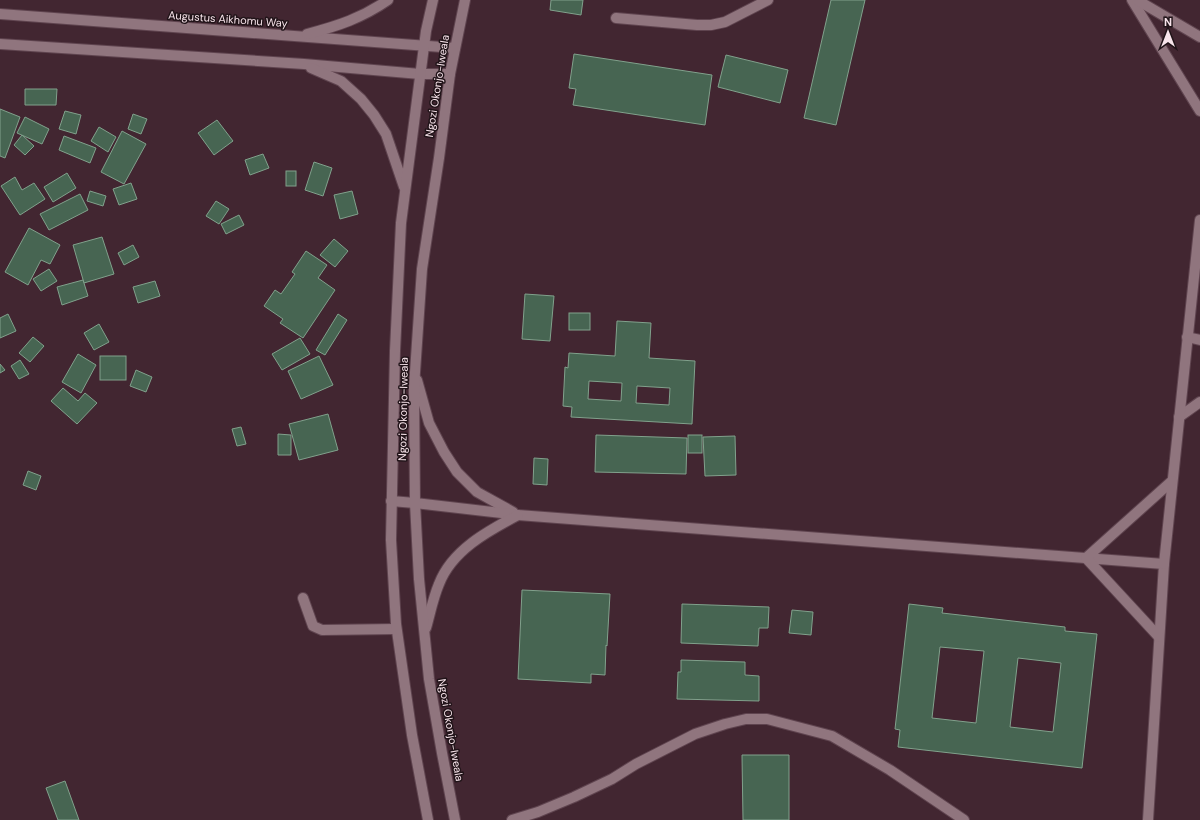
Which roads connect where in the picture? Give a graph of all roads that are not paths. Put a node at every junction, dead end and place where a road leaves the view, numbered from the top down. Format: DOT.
graph roads {
  1 [pos="388,0"];
  2 [pos="433,0"];
  3 [pos="465,0"];
  4 [pos="768,0"];
  5 [pos="1132,0"];
  6 [pos="1137,0"];
  7 [pos="0,14"];
  8 [pos="616,18"];
  9 [pos="300,36"];
  10 [pos="1200,37"];
  11 [pos="0,44"];
  12 [pos="424,46"];
  13 [pos="455,48"];
  14 [pos="304,64"];
  15 [pos="420,74"];
  16 [pos="450,74"];
  17 [pos="1200,111"];
  18 [pos="405,190"];
  19 [pos="1200,220"];
  20 [pos="1198,255"];
  21 [pos="1187,337"];
  22 [pos="1200,340"];
  23 [pos="415,372"];
  24 [pos="1200,402"];
  25 [pos="1179,417"];
  26 [pos="1172,481"];
  27 [pos="391,501"];
  28 [pos="415,503"];
  29 [pos="518,515"];
  30 [pos="1086,558"];
  31 [pos="1164,564"];
  32 [pos="304,598"];
  33 [pos="396,629"];
  34 [pos="425,634"];
  35 [pos="1159,637"];
  36 [pos="428,820"];
  37 [pos="455,820"];
  38 [pos="512,820"];
  39 [pos="964,820"];
  40 [pos="1148,820"];
  1 -- 9 [label="street"];
  2 -- 12 [label="street, Ngozi Okonjo-Iweala"];
  3 -- 13 [label="street, Ngozi Okonjo-Iweala"];
  4 -- 8 [label="street"];
  5 -- 17 [label="street"];
  6 -- 10 [label="street"];
  7 -- 9 [label="street, Augustus Aikhomu Way"];
  9 -- 12 [label="street, Augustus Aikhomu Way"];
  11 -- 14 [label="street"];
  12 -- 13 [label="street, Augustus Aikhomu Way"];
  12 -- 15 [label="street, Ngozi Okonjo-Iweala"];
  13 -- 16 [label="street, Ngozi Okonjo-Iweala"];
  14 -- 15 [label="street"];
  14 -- 18 [label="street"];
  15 -- 16 [label="street"];
  15 -- 18 [label="street, Ngozi Okonjo-Iweala"];
  16 -- 23 [label="street, Ngozi Okonjo-Iweala"];
  18 -- 27 [label="street, Ngozi Okonjo-Iweala"];
  19 -- 20 [label="street"];
  20 -- 21 [label="street"];
  21 -- 22 [label="street"];
  21 -- 25 [label="street"];
  23 -- 28 [label="street, Ngozi Okonjo-Iweala"];
  23 -- 29 [label="street"];
  24 -- 25 [label="street"];
  25 -- 26 [label="street"];
  26 -- 30 [label="street"];
  26 -- 31 [label="street"];
  27 -- 28 [label="street"];
  27 -- 33 [label="street, Ngozi Okonjo-Iweala"];
  28 -- 29 [label="street"];
  28 -- 34 [label="street, Ngozi Okonjo-Iweala"];
  29 -- 30 [label="street"];
  29 -- 34 [label="street"];
  30 -- 31 [label="street"];
  30 -- 35 [label="street"];
  31 -- 35 [label="street"];
  32 -- 33 [label="street"];
  33 -- 36 [label="street, Ngozi Okonjo-Iweala"];
  34 -- 37 [label="street, Ngozi Okonjo-Iweala"];
  35 -- 40 [label="street"];
  38 -- 39 [label="street"];
}
